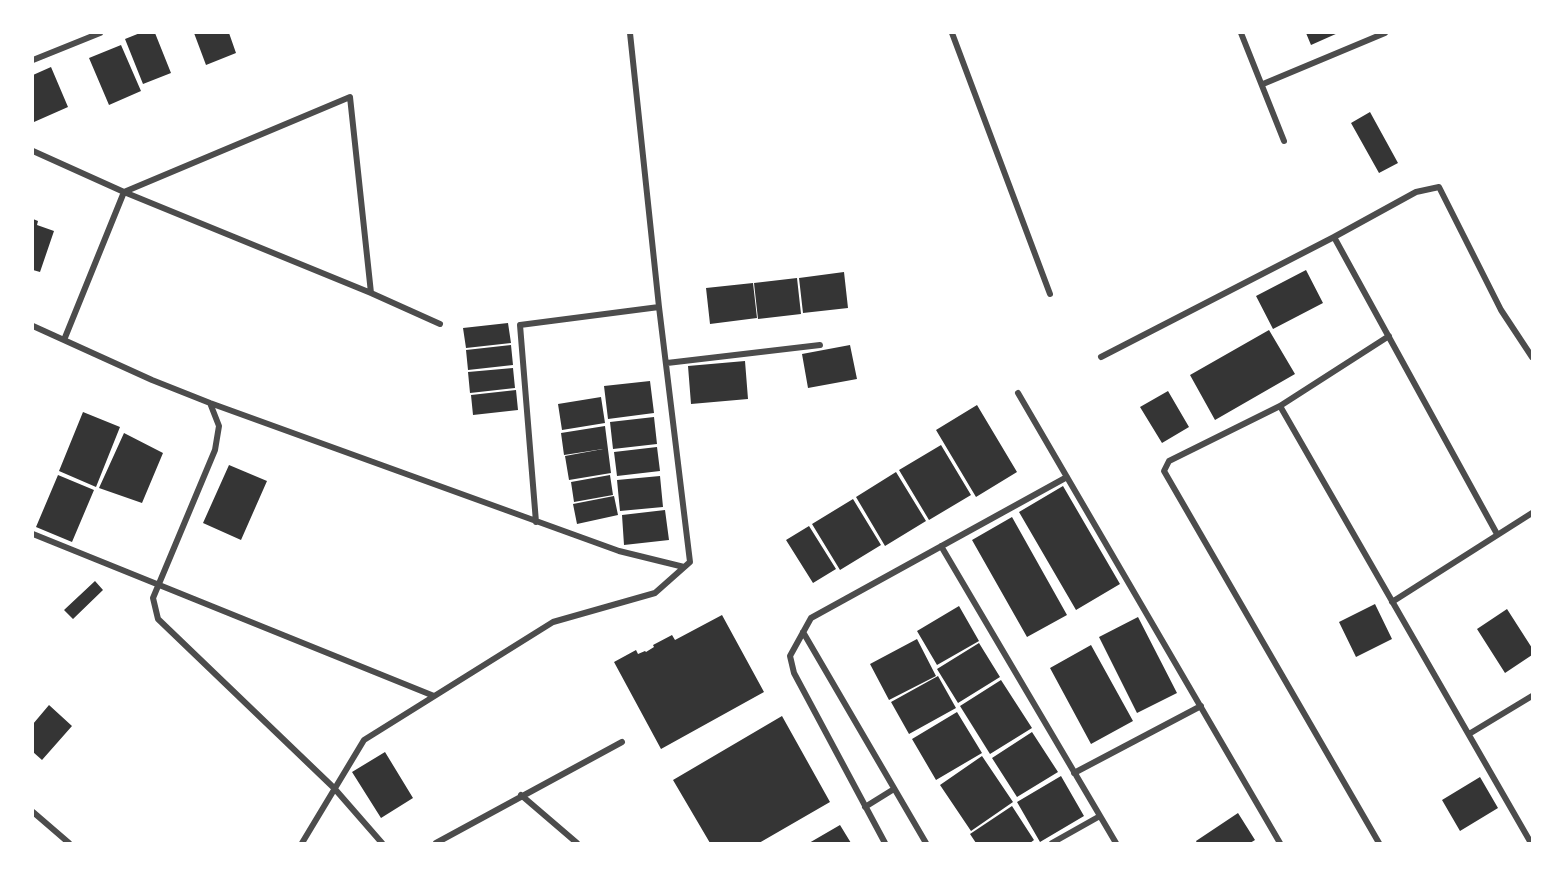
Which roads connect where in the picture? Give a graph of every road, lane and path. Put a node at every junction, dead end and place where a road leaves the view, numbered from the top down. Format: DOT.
graph roads {
  1 [pos="100,33"];
  2 [pos="630,33"];
  3 [pos="952,33"];
  4 [pos="1241,33"];
  5 [pos="1384,33"];
  6 [pos="33,60"];
  7 [pos="1263,84"];
  8 [pos="1284,141"];
  9 [pos="33,152"];
  10 [pos="124,192"];
  11 [pos="1334,237"];
  12 [pos="372,293"];
  13 [pos="1050,294"];
  14 [pos="659,307"];
  15 [pos="440,324"];
  16 [pos="33,326"];
  17 [pos="1389,336"];
  18 [pos="64,340"];
  19 [pos="820,345"];
  20 [pos="1101,357"];
  21 [pos="1532,357"];
  22 [pos="667,363"];
  23 [pos="1018,393"];
  24 [pos="210,403"];
  25 [pos="1280,406"];
  26 [pos="1067,477"];
  27 [pos="1532,513"];
  28 [pos="536,522"];
  29 [pos="33,534"];
  30 [pos="1497,534"];
  31 [pos="941,546"];
  32 [pos="684,567"];
  33 [pos="158,586"];
  34 [pos="1392,602"];
  35 [pos="803,632"];
  36 [pos="434,696"];
  37 [pos="1532,696"];
  38 [pos="1201,706"];
  39 [pos="1469,734"];
  40 [pos="622,742"];
  41 [pos="1074,773"];
  42 [pos="334,788"];
  43 [pos="894,789"];
  44 [pos="521,795"];
  45 [pos="866,807"];
  46 [pos="33,812"];
  47 [pos="1100,816"];
  48 [pos="69,843"];
  49 [pos="302,843"];
  50 [pos="382,843"];
  51 [pos="436,843"];
  52 [pos="577,843"];
  53 [pos="885,843"];
  54 [pos="926,843"];
  55 [pos="1052,843"];
  56 [pos="1116,843"];
  57 [pos="1280,843"];
  58 [pos="1379,843"];
  59 [pos="1531,843"];
  1 -- 6 [label="street"];
  2 -- 14 [label="street"];
  3 -- 13 [label="street"];
  4 -- 7 [label="street"];
  5 -- 7 [label="street"];
  7 -- 8 [label="street"];
  9 -- 10 [label="street"];
  10 -- 12 [label="street"];
  10 -- 12 [label="street"];
  10 -- 18 [label="street"];
  11 -- 17 [label="street"];
  11 -- 20 [label="street"];
  11 -- 21 [label="street"];
  12 -- 15 [label="street"];
  14 -- 22 [label="street"];
  14 -- 28 [label="street"];
  16 -- 18 [label="street"];
  17 -- 25 [label="street"];
  17 -- 30 [label="street"];
  18 -- 24 [label="street"];
  19 -- 22 [label="street"];
  22 -- 32 [label="street"];
  23 -- 26 [label="street"];
  24 -- 28 [label="street"];
  24 -- 33 [label="street"];
  25 -- 34 [label="street"];
  25 -- 58 [label="street"];
  26 -- 31 [label="street"];
  26 -- 38 [label="street"];
  27 -- 30 [label="street"];
  28 -- 32 [label="street"];
  29 -- 33 [label="street"];
  30 -- 34 [label="street"];
  31 -- 35 [label="street"];
  31 -- 41 [label="street"];
  32 -- 36 [label="street"];
  33 -- 36 [label="street"];
  33 -- 42 [label="street"];
  34 -- 39 [label="street"];
  35 -- 43 [label="street"];
  35 -- 45 [label="street"];
  36 -- 42 [label="street"];
  37 -- 39 [label="street"];
  38 -- 41 [label="street"];
  38 -- 57 [label="street"];
  39 -- 59 [label="street"];
  40 -- 44 [label="street"];
  41 -- 47 [label="street"];
  42 -- 49 [label="street"];
  42 -- 50 [label="street"];
  43 -- 45 [label="street"];
  43 -- 54 [label="street"];
  44 -- 51 [label="street"];
  44 -- 52 [label="street"];
  45 -- 53 [label="street"];
  46 -- 48 [label="street"];
  47 -- 55 [label="street"];
  47 -- 56 [label="street"];
}
